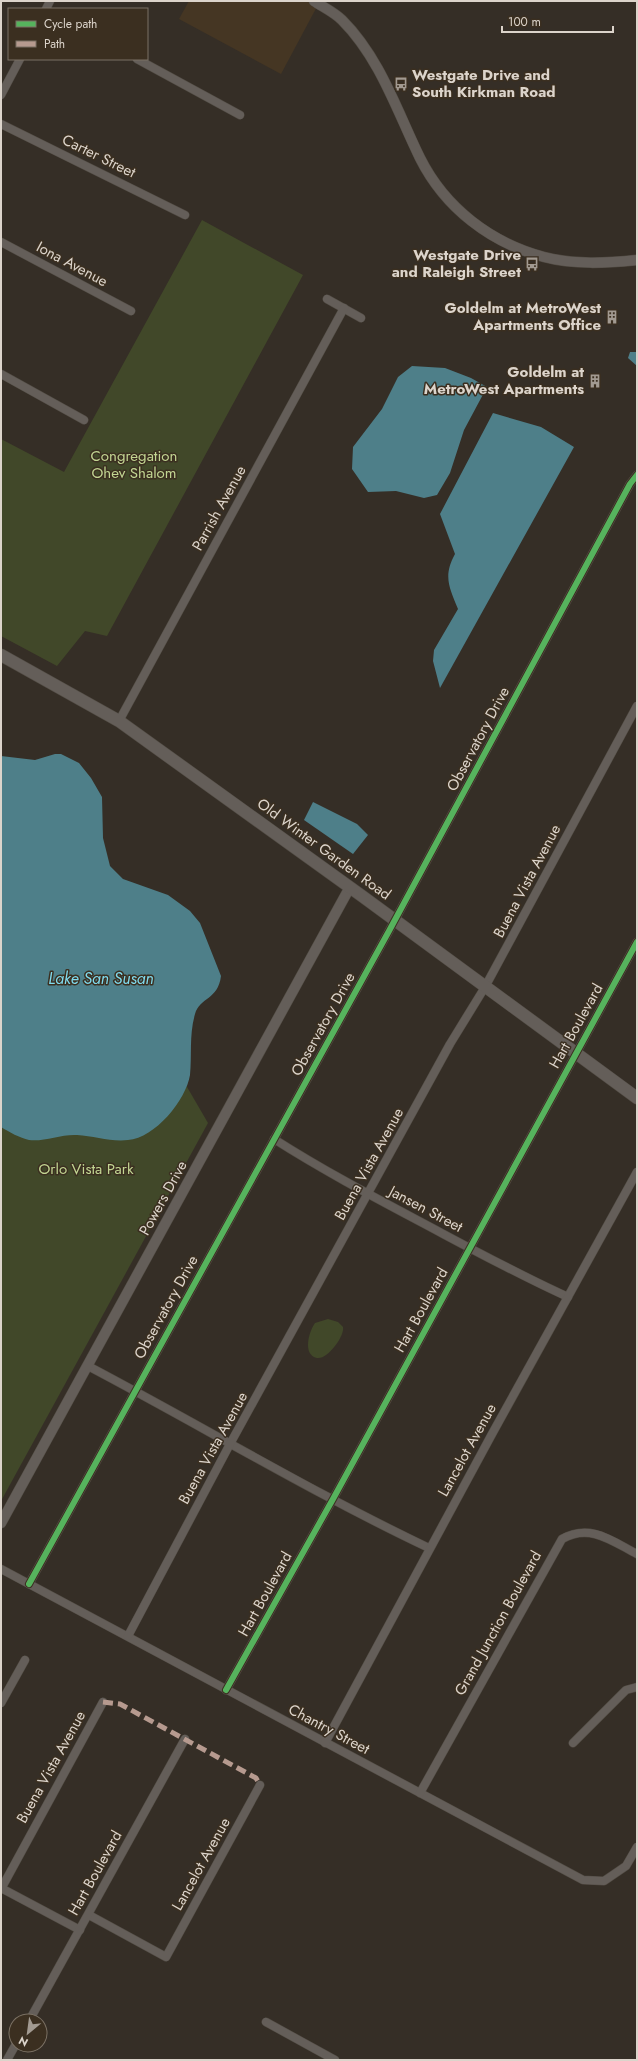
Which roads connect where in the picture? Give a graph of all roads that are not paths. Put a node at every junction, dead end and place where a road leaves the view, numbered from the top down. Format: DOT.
graph roads {
  1 [pos="314,1"];
  2 [pos="19,60"];
  3 [pos="140,60"];
  4 [pos="1,95"];
  5 [pos="240,114"];
  6 [pos="1,124"];
  7 [pos="185,215"];
  8 [pos="1,242"];
  9 [pos="637,260"];
  10 [pos="327,299"];
  11 [pos="344,308"];
  12 [pos="131,311"];
  13 [pos="361,318"];
  14 [pos="1,374"];
  15 [pos="84,420"];
  16 [pos="637,475"];
  17 [pos="1,655"];
  18 [pos="637,706"];
  19 [pos="119,721"];
  20 [pos="350,887"];
  21 [pos="395,920"];
  22 [pos="637,942"];
  23 [pos="485,987"];
  24 [pos="576,1054"];
  25 [pos="637,1098"];
  26 [pos="274,1139"];
  27 [pos="637,1172"];
  28 [pos="368,1194"];
  29 [pos="470,1248"];
  30 [pos="568,1297"];
  31 [pos="88,1366"];
  32 [pos="135,1391"];
  33 [pos="230,1444"];
  34 [pos="333,1499"];
  35 [pos="1,1523"];
  36 [pos="430,1548"];
  37 [pos="637,1554"];
  38 [pos="1,1569"];
  39 [pos="29,1584"];
  40 [pos="128,1636"];
  41 [pos="25,1660"];
  42 [pos="637,1687"];
  43 [pos="226,1690"];
  44 [pos="103,1702"];
  45 [pos="1,1703"];
  46 [pos="185,1739"];
  47 [pos="324,1743"];
  48 [pos="573,1743"];
  49 [pos="260,1785"];
  50 [pos="420,1793"];
  51 [pos="637,1847"];
  52 [pos="1,1888"];
  53 [pos="89,1915"];
  54 [pos="80,1930"];
  55 [pos="33,2013"];
  56 [pos="266,2022"];
  57 [pos="335,2060"];
  1 -- 9 [label="street"];
  2 -- 4 [label="street"];
  3 -- 5 [label="street"];
  6 -- 7 [label="street, Carter Street"];
  8 -- 12 [label="street, Iona Avenue"];
  10 -- 11 [label="street"];
  11 -- 13 [label="street"];
  11 -- 19 [label="street, Parrish Avenue"];
  14 -- 15 [label="street"];
  16 -- 21 [label="street, Observatory Drive"];
  17 -- 19 [label="main road, Old Winter Garden Road"];
  18 -- 23 [label="street, Buena Vista Avenue"];
  19 -- 20 [label="main road, Old Winter Garden Road"];
  20 -- 21 [label="main road, Old Winter Garden Road"];
  20 -- 31 [label="street, Powers Drive"];
  21 -- 23 [label="main road, Old Winter Garden Road"];
  21 -- 26 [label="street, Observatory Drive"];
  22 -- 24 [label="street, Hart Boulevard"];
  23 -- 24 [label="main road, Old Winter Garden Road"];
  23 -- 28 [label="street, Buena Vista Avenue"];
  24 -- 25 [label="main road, Old Winter Garden Road"];
  24 -- 29 [label="street, Hart Boulevard"];
  26 -- 28 [label="street, Jansen Street"];
  26 -- 32 [label="street, Observatory Drive"];
  27 -- 30 [label="street, Lancelot Avenue"];
  28 -- 29 [label="street, Jansen Street"];
  28 -- 33 [label="street, Buena Vista Avenue"];
  29 -- 30 [label="street, Jansen Street"];
  29 -- 34 [label="street, Hart Boulevard"];
  30 -- 36 [label="street, Lancelot Avenue"];
  31 -- 32 [label="street"];
  31 -- 35 [label="street, Powers Drive"];
  32 -- 33 [label="street"];
  32 -- 39 [label="street, Observatory Drive"];
  33 -- 34 [label="street"];
  33 -- 40 [label="street, Buena Vista Avenue"];
  34 -- 36 [label="street"];
  34 -- 43 [label="street, Hart Boulevard"];
  36 -- 47 [label="street, Lancelot Avenue"];
  37 -- 50 [label="street, Grand Junction Boulevard"];
  38 -- 39 [label="street, Chantry Street"];
  39 -- 40 [label="street, Chantry Street"];
  40 -- 43 [label="street, Chantry Street"];
  41 -- 45 [label="street"];
  42 -- 48 [label="street"];
  43 -- 47 [label="street, Chantry Street"];
  44 -- 52 [label="street, Buena Vista Avenue"];
  46 -- 53 [label="street, Hart Boulevard"];
  47 -- 50 [label="street, Chantry Street"];
  49 -- 53 [label="street, Lancelot Avenue"];
  50 -- 51 [label="street, Chantry Street"];
  52 -- 54 [label="street"];
  53 -- 54 [label="street, Hart Boulevard"];
  54 -- 55 [label="street, Hart Boulevard"];
  56 -- 57 [label="street"];
}
